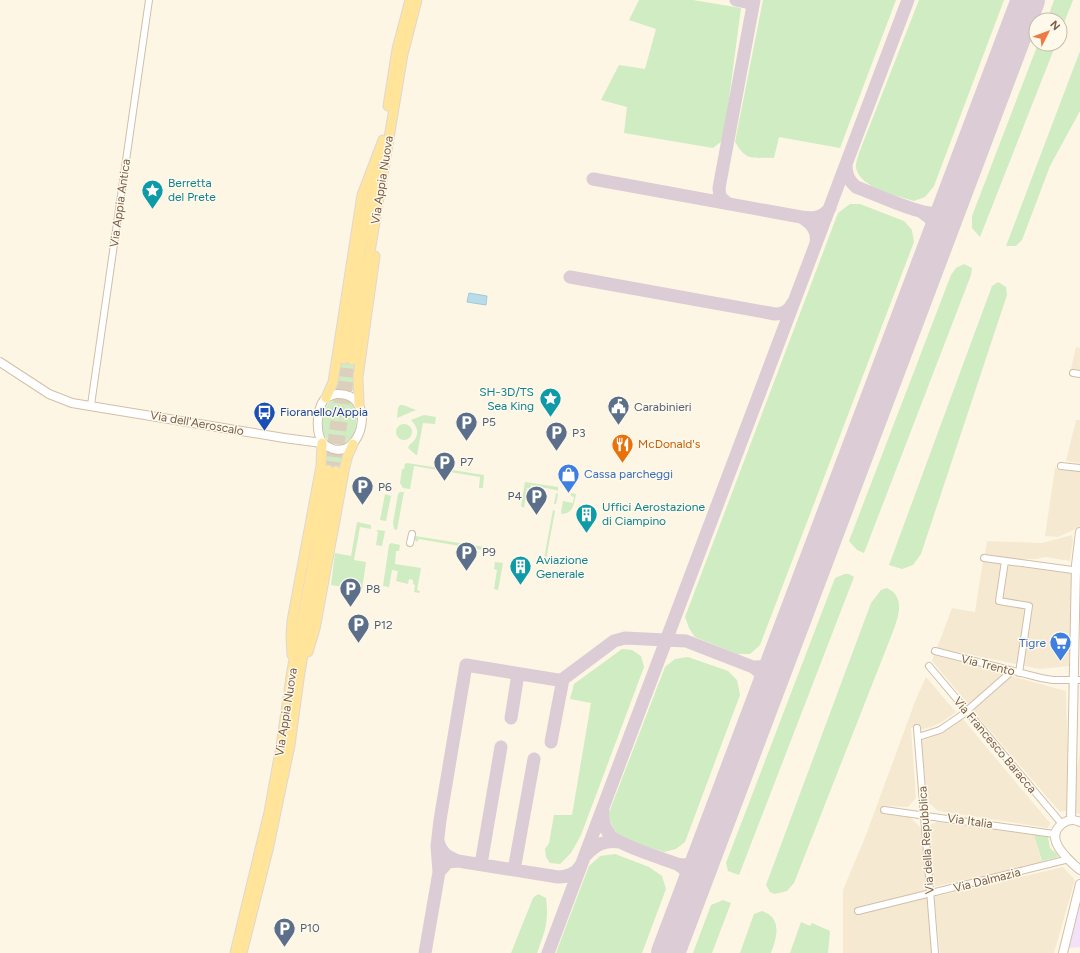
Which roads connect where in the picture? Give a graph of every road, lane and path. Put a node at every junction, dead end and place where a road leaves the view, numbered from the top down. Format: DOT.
graph roads {
  1 [pos="149,0"];
  2 [pos="410,0"];
  3 [pos="417,0"];
  4 [pos="385,144"];
  5 [pos="348,360"];
  6 [pos="0,362"];
  7 [pos="1072,373"];
  8 [pos="1080,374"];
  9 [pos="326,398"];
  10 [pos="359,404"];
  11 [pos="91,405"];
  12 [pos="318,427"];
  13 [pos="302,441"];
  14 [pos="322,443"];
  15 [pos="353,444"];
  16 [pos="1061,466"];
  17 [pos="1080,468"];
  18 [pos="332,471"];
  19 [pos="1080,532"];
  20 [pos="412,534"];
  21 [pos="410,543"];
  22 [pos="984,558"];
  23 [pos="1005,561"];
  24 [pos="1078,571"];
  25 [pos="935,651"];
  26 [pos="929,666"];
  27 [pos="296,671"];
  28 [pos="1012,672"];
  29 [pos="1019,673"];
  30 [pos="1077,680"];
  31 [pos="966,712"];
  32 [pos="917,728"];
  33 [pos="918,737"];
  34 [pos="884,810"];
  35 [pos="925,815"];
  36 [pos="1071,820"];
  37 [pos="1080,822"];
  38 [pos="1062,824"];
  39 [pos="1054,834"];
  40 [pos="1069,859"];
  41 [pos="1080,870"];
  42 [pos="1080,884"];
  43 [pos="930,894"];
  44 [pos="858,911"];
  45 [pos="235,953"];
  46 [pos="242,953"];
  47 [pos="936,953"];
  48 [pos="1063,953"];
  1 -- 11 [label="street, Via Appia Antica"];
  2 -- 4 [label="main road, Via Appia Nuova"];
  3 -- 4 [label="main road, Via Appia Nuova"];
  4 -- 5 [label="main road, Via Appia Nuova"];
  4 -- 9 [label="main road"];
  4 -- 10 [label="main road"];
  6 -- 11 [label="street, Via dell'Aeroscalo"];
  7 -- 8 [label="street"];
  9 -- 10 [label="street"];
  9 -- 12 [label="street"];
  10 -- 15 [label="street"];
  11 -- 13 [label="street, Via dell'Aeroscalo"];
  12 -- 13 [label="street"];
  12 -- 14 [label="street"];
  13 -- 14 [label="street, Via dell'Aeroscalo"];
  14 -- 15 [label="street"];
  14 -- 27 [label="main road"];
  15 -- 27 [label="main road"];
  16 -- 17 [label="street"];
  18 -- 27 [label="main road, Via Appia Nuova"];
  19 -- 24 [label="street"];
  20 -- 21 [label="street"];
  22 -- 23 [label="street"];
  23 -- 24 [label="street"];
  23 -- 29 [label="street"];
  24 -- 30 [label="street"];
  25 -- 28 [label="street, Via Trento"];
  26 -- 31 [label="street, Via Francesco Baracca"];
  27 -- 45 [label="main road, Via Appia Nuova"];
  27 -- 46 [label="main road, Via Appia Nuova"];
  28 -- 29 [label="street, Via Trento"];
  28 -- 31 [label="street"];
  29 -- 30 [label="street, Via Trento"];
  30 -- 36 [label="street"];
  31 -- 33 [label="street"];
  31 -- 38 [label="street, Via Francesco Baracca"];
  32 -- 33 [label="street, Via della Repubblica"];
  33 -- 35 [label="street, Via della Repubblica"];
  34 -- 35 [label="street, Via Italia"];
  35 -- 39 [label="street, Via Italia"];
  35 -- 43 [label="street, Via della Repubblica"];
  36 -- 37 [label="street"];
  36 -- 38 [label="street"];
  38 -- 39 [label="street"];
  39 -- 40 [label="street"];
  40 -- 41 [label="street"];
  40 -- 43 [label="street, Via Dalmazia"];
  42 -- 48 [label="street"];
  43 -- 44 [label="street, Via Dalmazia"];
  43 -- 47 [label="street, Via della Repubblica"];
}
